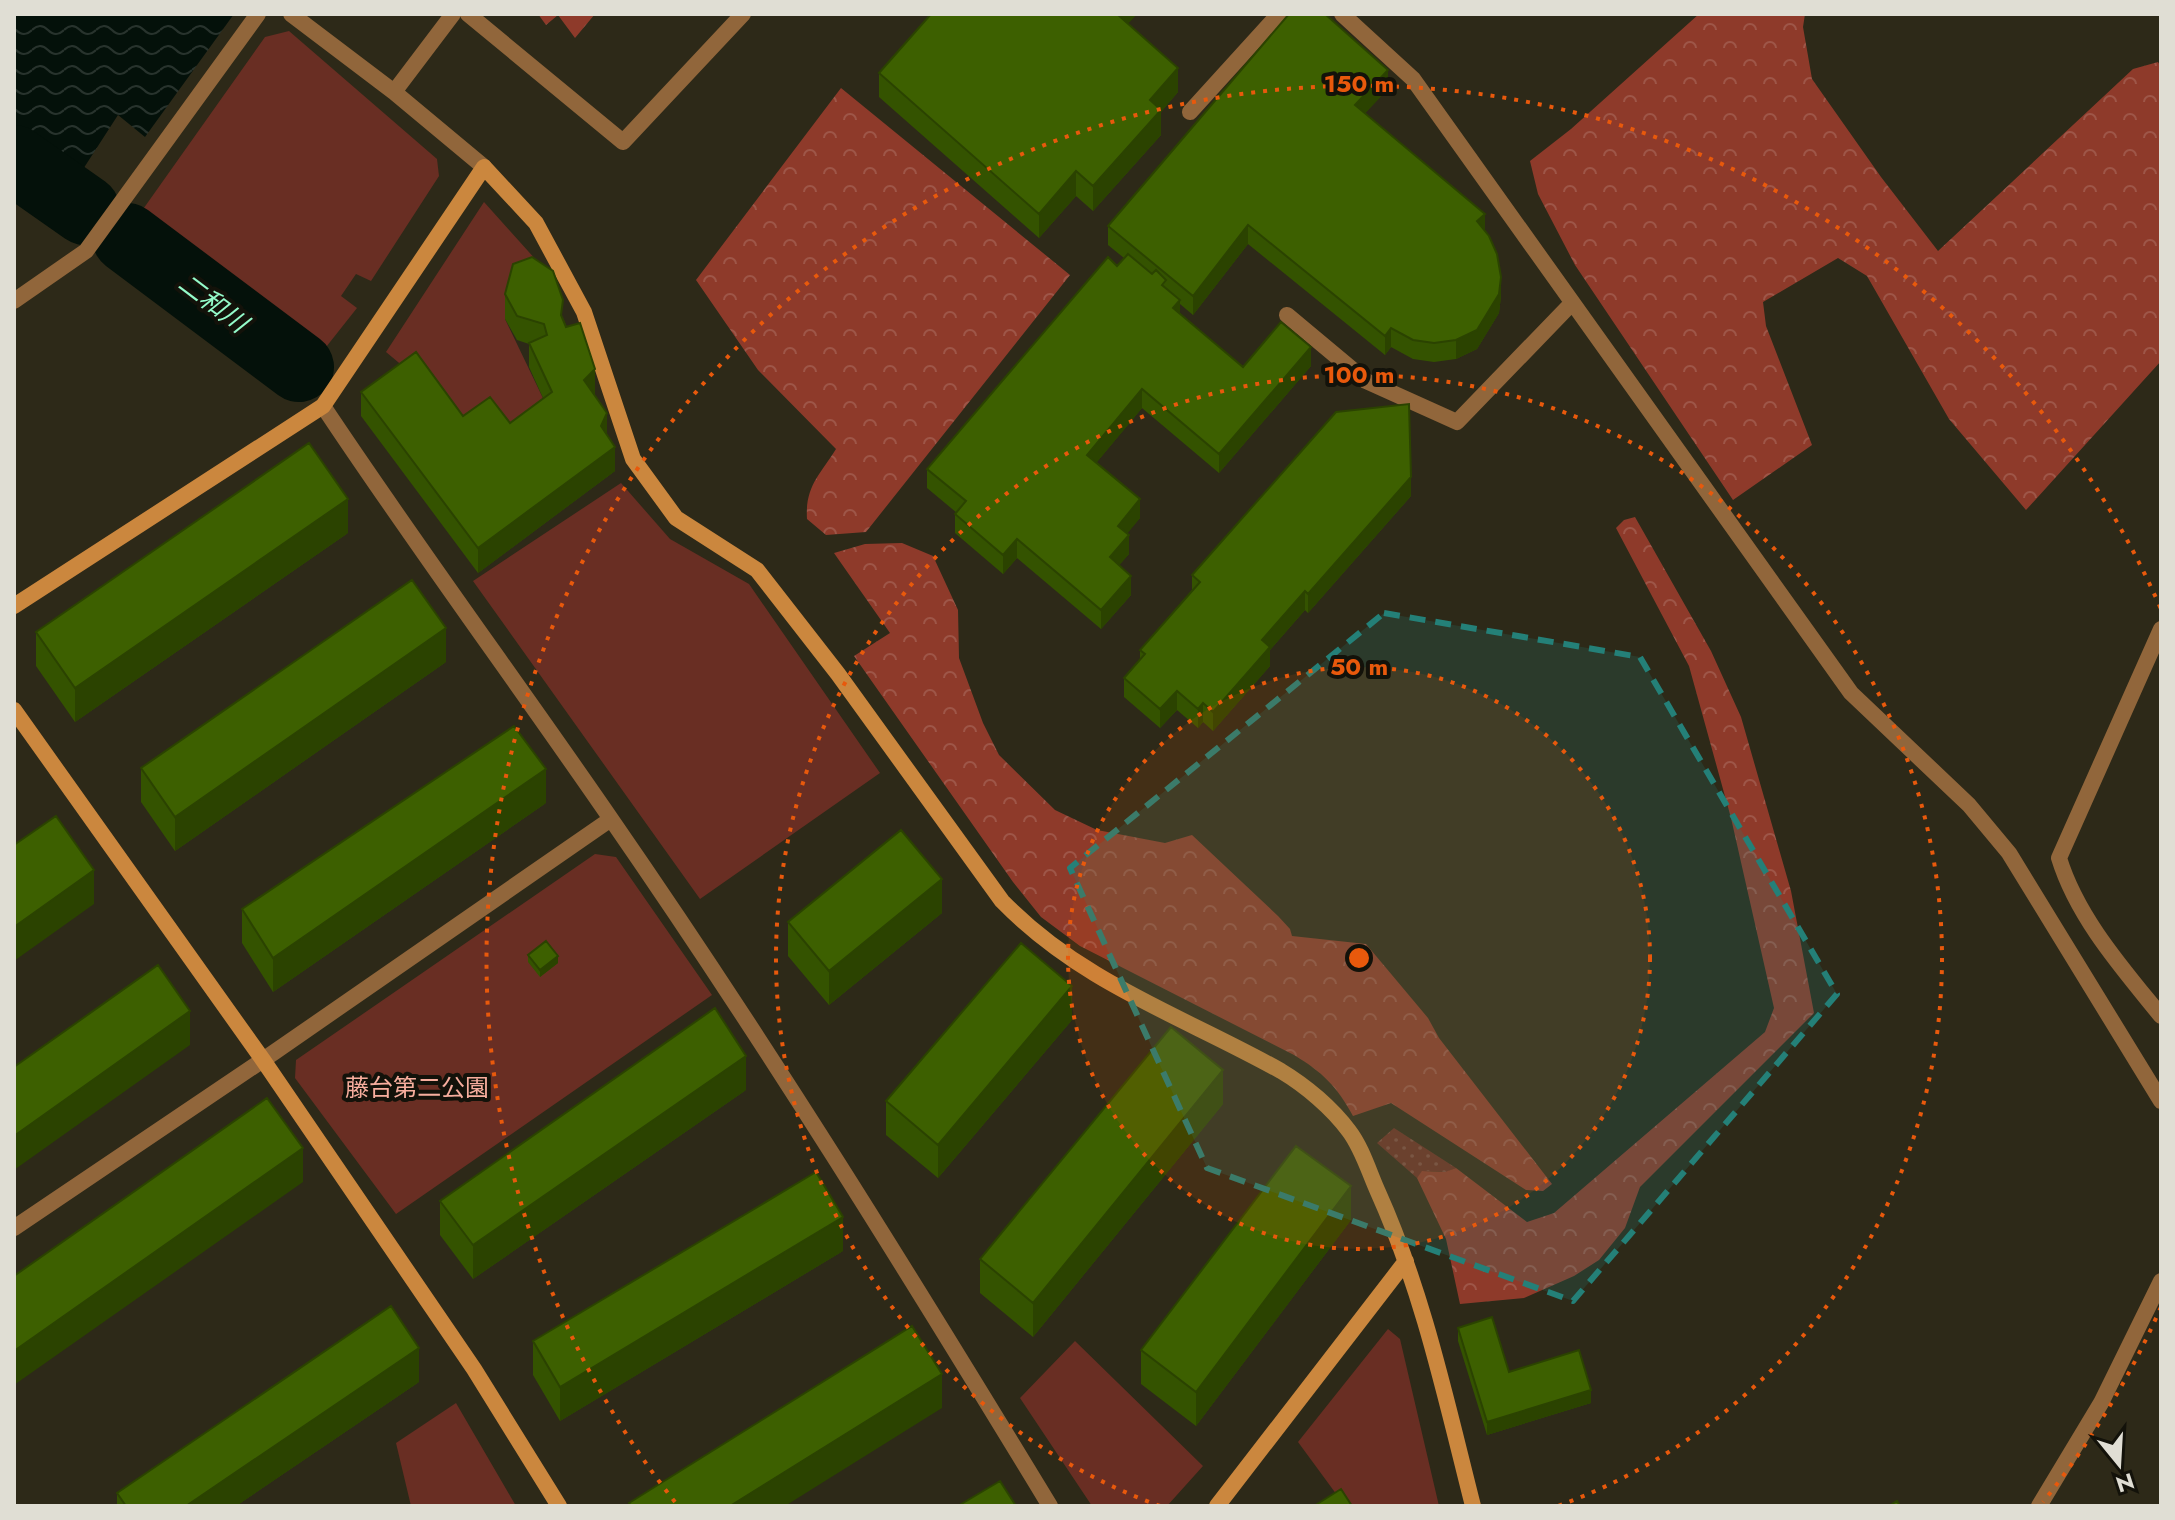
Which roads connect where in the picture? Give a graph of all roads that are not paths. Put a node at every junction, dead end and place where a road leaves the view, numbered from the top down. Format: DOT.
graph roads {
  1 [pos="258,14"];
  2 [pos="291,14"];
  3 [pos="453,14"];
  4 [pos="468,14"];
  5 [pos="743,14"];
  6 [pos="1279,14"];
  7 [pos="1342,14"];
  8 [pos="394,92"];
  9 [pos="1190,112"];
  10 [pos="484,167"];
  11 [pos="14,301"];
  12 [pos="1572,303"];
  13 [pos="1287,315"];
  14 [pos="323,406"];
  15 [pos="14,606"];
  16 [pos="2161,629"];
  17 [pos="14,710"];
  18 [pos="611,819"];
  19 [pos="2161,1016"];
  20 [pos="263,1060"];
  21 [pos="2161,1101"];
  22 [pos="14,1228"];
  23 [pos="1406,1261"];
  24 [pos="2161,1281"];
  25 [pos="559,1506"];
  26 [pos="1050,1506"];
  27 [pos="1217,1506"];
  28 [pos="1473,1506"];
  29 [pos="2039,1506"];
  1 -- 11 [label="street"];
  2 -- 8 [label="street"];
  3 -- 8 [label="street"];
  4 -- 5 [label="street"];
  6 -- 9 [label="street"];
  7 -- 12 [label="street"];
  8 -- 10 [label="street"];
  10 -- 14 [label="street"];
  10 -- 23 [label="street"];
  12 -- 13 [label="street"];
  12 -- 21 [label="street"];
  14 -- 15 [label="street"];
  14 -- 18 [label="street"];
  16 -- 19 [label="street"];
  17 -- 20 [label="street"];
  18 -- 20 [label="street"];
  18 -- 26 [label="street"];
  20 -- 22 [label="street"];
  20 -- 25 [label="street"];
  23 -- 27 [label="street"];
  23 -- 28 [label="street"];
  24 -- 29 [label="street"];
}
